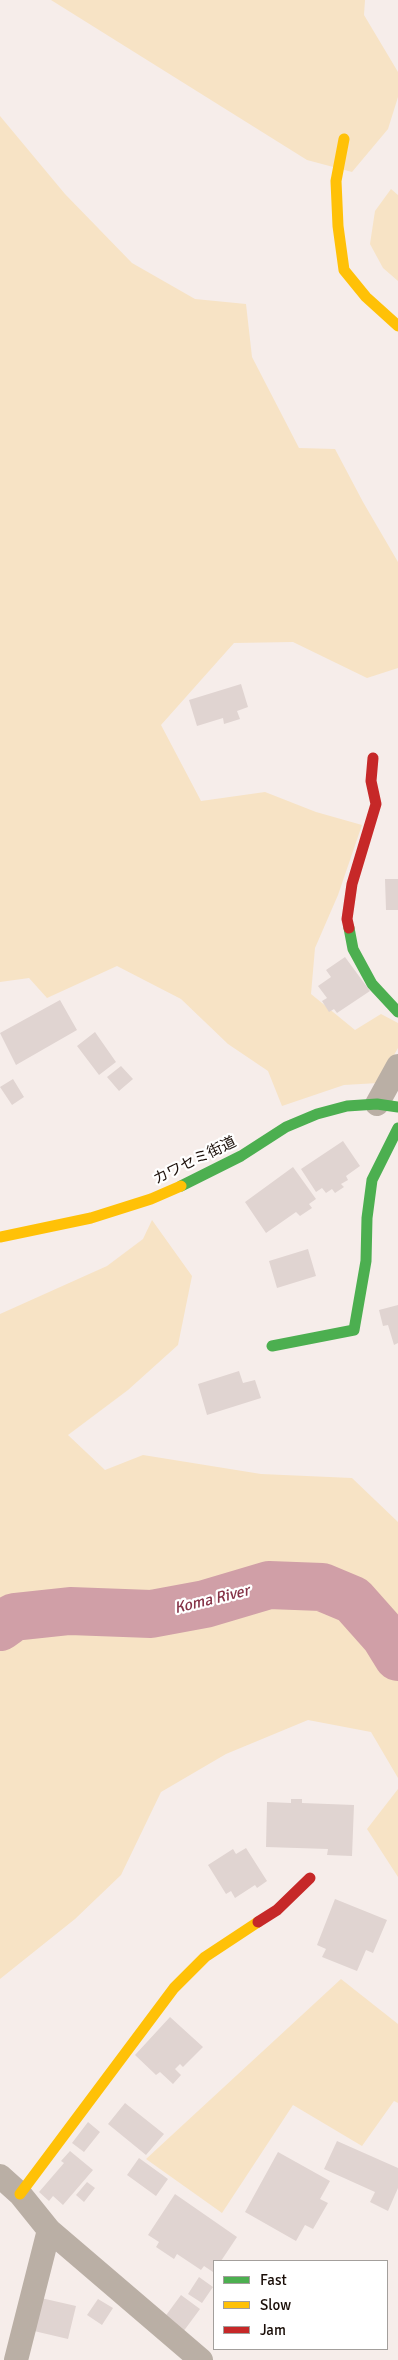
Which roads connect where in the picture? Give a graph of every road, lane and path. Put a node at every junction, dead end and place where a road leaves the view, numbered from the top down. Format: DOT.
graph roads {
  1 [pos="344,139"];
  2 [pos="398,326"];
  3 [pos="373,758"];
  4 [pos="398,1012"];
  5 [pos="398,1066"];
  6 [pos="388,1106"];
  7 [pos="398,1128"];
  8 [pos="0,1237"];
  9 [pos="272,1346"];
  10 [pos="310,1878"];
  11 [pos="0,2176"];
  12 [pos="20,2194"];
  13 [pos="49,2230"];
  14 [pos="190,2357"];
  15 [pos="16,2360"];
  1 -- 2 [label="street"];
  3 -- 4 [label="street"];
  5 -- 6 [label="street"];
  6 -- 8 [label="street, カワセミ街道"];
  7 -- 9 [label="street"];
  10 -- 12 [label="street"];
  11 -- 12 [label="street"];
  12 -- 13 [label="street"];
  13 -- 14 [label="street"];
  13 -- 15 [label="street"];
}
